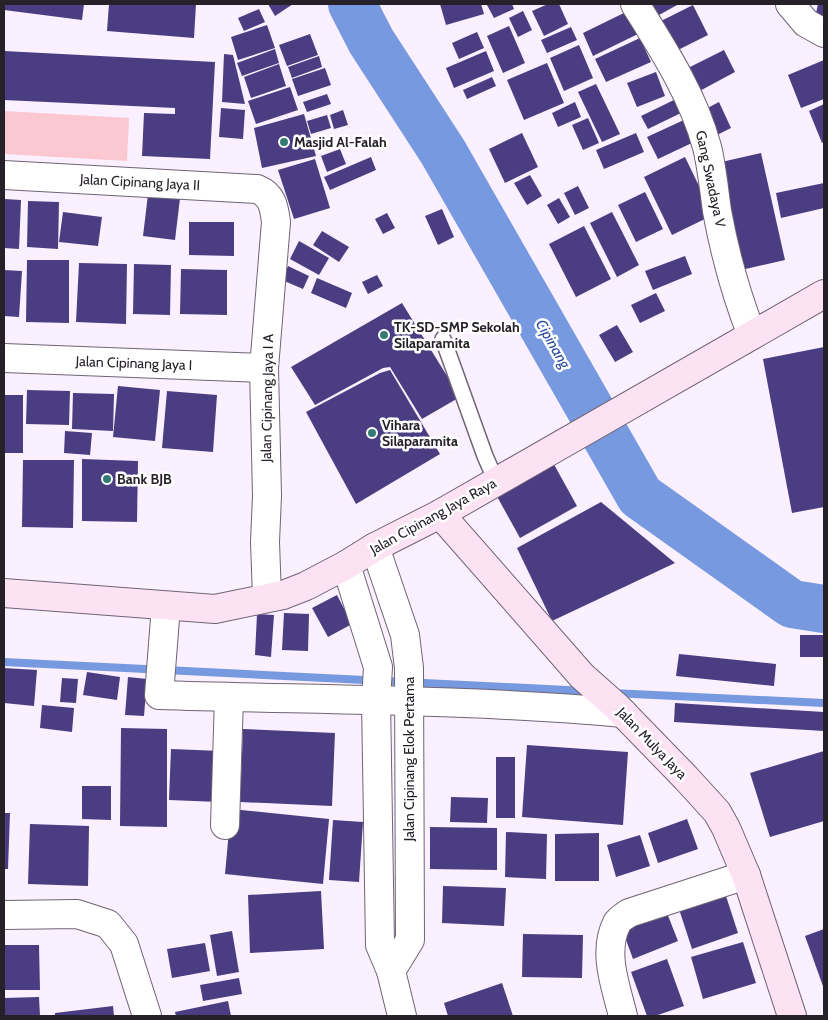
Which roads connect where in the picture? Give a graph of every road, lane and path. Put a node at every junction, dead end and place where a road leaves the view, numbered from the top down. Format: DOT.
graph roads {
  1 [pos="636,4"];
  2 [pos="790,4"];
  3 [pos="824,33"];
  4 [pos="4,175"];
  5 [pos="272,200"];
  6 [pos="824,294"];
  7 [pos="752,335"];
  8 [pos="443,339"];
  9 [pos="4,358"];
  10 [pos="264,368"];
  11 [pos="496,481"];
  12 [pos="440,514"];
  13 [pos="375,547"];
  14 [pos="346,565"];
  15 [pos="4,593"];
  16 [pos="267,597"];
  17 [pos="166,606"];
  18 [pos="377,687"];
  19 [pos="229,697"];
  20 [pos="408,698"];
  21 [pos="620,710"];
  22 [pos="225,825"];
  23 [pos="746,875"];
  24 [pos="4,915"];
  25 [pos="391,972"];
  26 [pos="147,1016"];
  27 [pos="402,1016"];
  28 [pos="623,1016"];
  29 [pos="792,1016"];
  1 -- 7 [label="street, Gang Swadaya V"];
  2 -- 3 [label="street"];
  4 -- 5 [label="street, Jalan Cipinang Jaya II"];
  5 -- 10 [label="street, Jalan Cipinang Jaya I A"];
  6 -- 7 [label="main road, Jalan Cipinang Jaya Raya"];
  7 -- 11 [label="main road, Jalan Cipinang Jaya Raya"];
  8 -- 11 [label="lane"];
  9 -- 10 [label="street, Jalan Cipinang Jaya I"];
  10 -- 16 [label="street, Jalan Cipinang Jaya I A"];
  11 -- 12 [label="main road, Jalan Cipinang Jaya Raya"];
  12 -- 13 [label="main road, Jalan Cipinang Jaya Raya"];
  12 -- 21 [label="main road, Jalan Mulya Jaya"];
  13 -- 14 [label="main road, Jalan Cipinang Jaya Raya"];
  13 -- 20 [label="street, Jalan Cipinang Elok Pertama"];
  14 -- 16 [label="main road, Jalan Cipinang Jaya Raya"];
  14 -- 18 [label="street"];
  15 -- 17 [label="main road, Jalan Cipinang Jaya Raya"];
  16 -- 17 [label="main road, Jalan Cipinang Jaya Raya"];
  17 -- 19 [label="street"];
  18 -- 19 [label="street"];
  18 -- 20 [label="street"];
  18 -- 25 [label="street"];
  19 -- 22 [label="street"];
  20 -- 21 [label="street"];
  20 -- 25 [label="street, Jalan Cipinang Elok Pertama"];
  21 -- 23 [label="main road, Jalan Mulya Jaya"];
  23 -- 28 [label="street"];
  23 -- 29 [label="main road, Jalan Mulya Jaya"];
  24 -- 26 [label="street"];
  25 -- 27 [label="street"];
}
